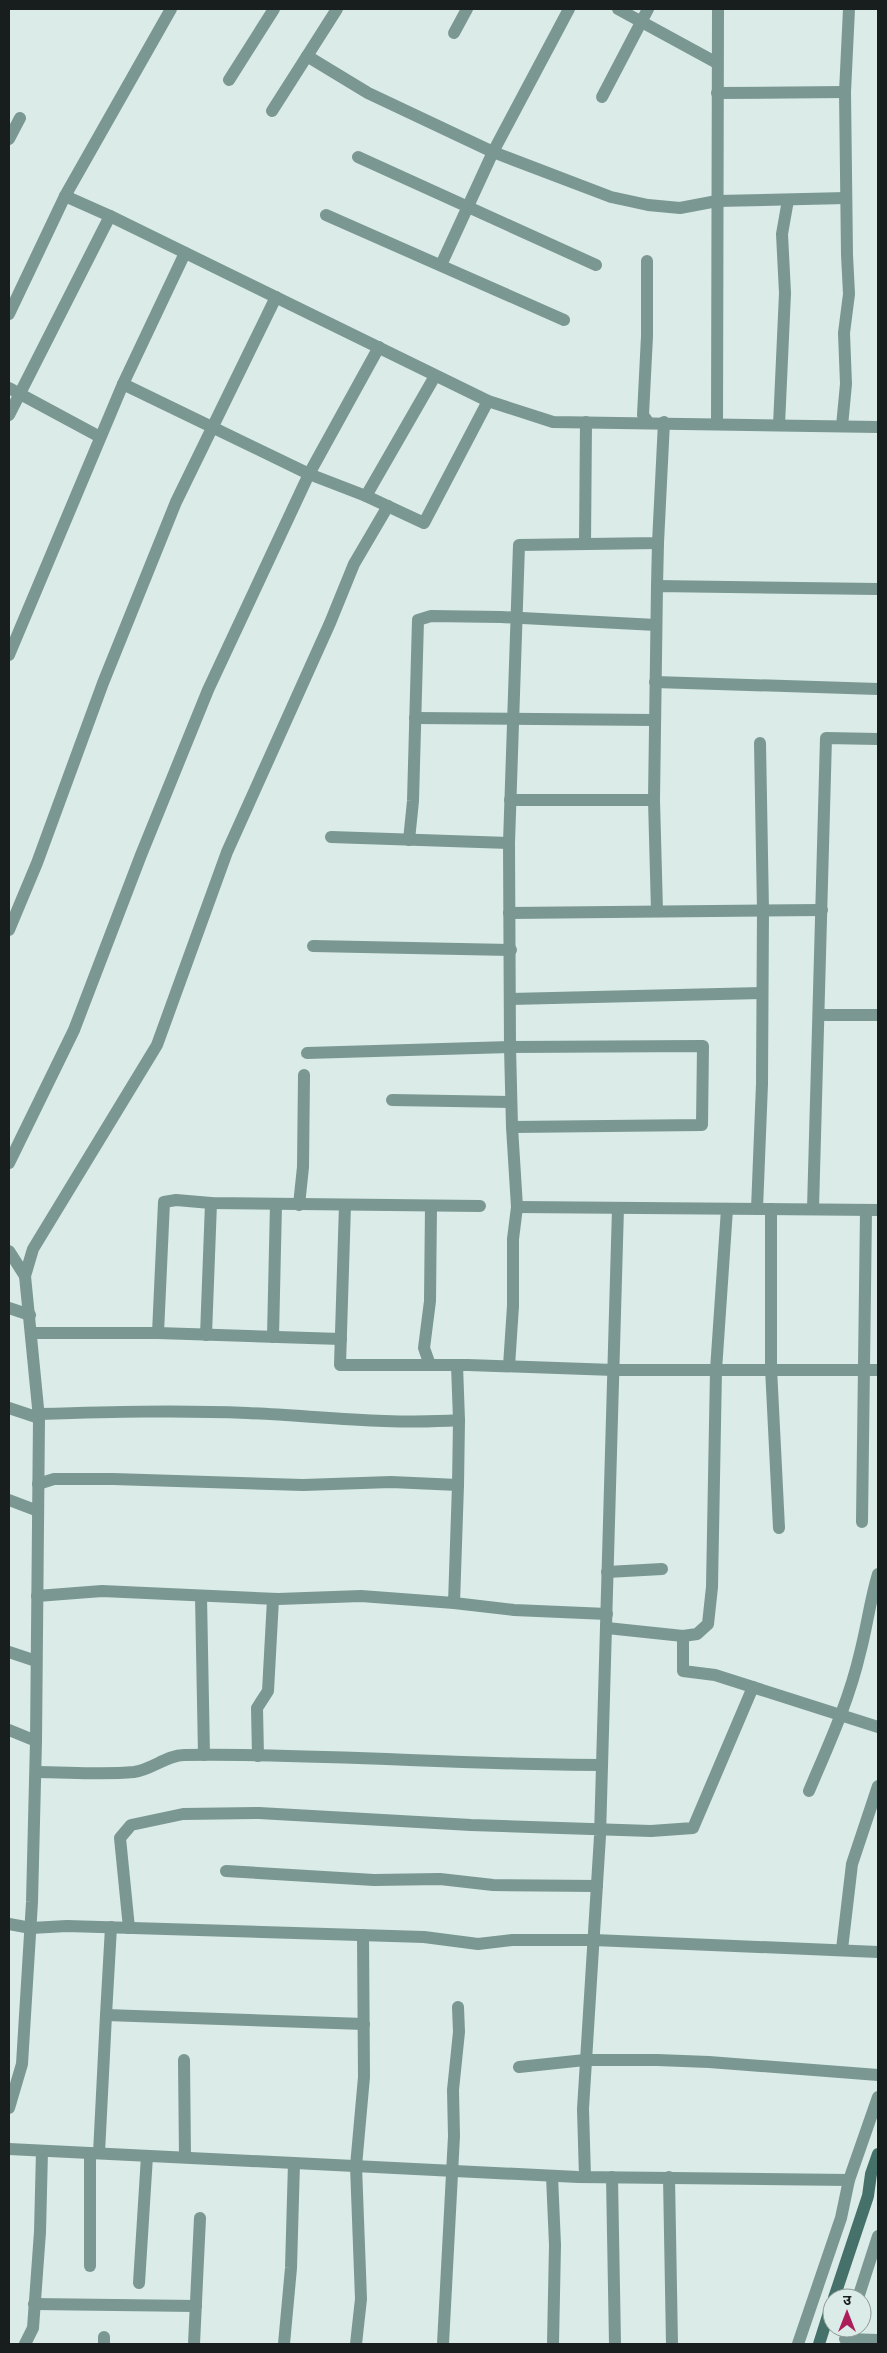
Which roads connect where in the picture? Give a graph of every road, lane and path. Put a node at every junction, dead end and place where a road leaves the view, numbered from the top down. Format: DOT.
graph roads {
  1 [pos="171,9"];
  2 [pos="274,9"];
  3 [pos="336,9"];
  4 [pos="467,9"];
  5 [pos="569,9"];
  6 [pos="618,9"];
  7 [pos="648,9"];
  8 [pos="718,9"];
  9 [pos="848,9"];
  10 [pos="641,21"];
  11 [pos="454,33"];
  12 [pos="306,56"];
  13 [pos="717,63"];
  14 [pos="229,80"];
  15 [pos="845,92"];
  16 [pos="717,93"];
  17 [pos="602,97"];
  18 [pos="272,111"];
  19 [pos="20,118"];
  20 [pos="9,139"];
  21 [pos="493,152"];
  22 [pos="358,156"];
  23 [pos="66,196"];
  24 [pos="846,198"];
  25 [pos="717,200"];
  26 [pos="788,200"];
  27 [pos="468,207"];
  28 [pos="326,215"];
  29 [pos="110,216"];
  30 [pos="185,253"];
  31 [pos="647,262"];
  32 [pos="441,265"];
  33 [pos="596,265"];
  34 [pos="276,297"];
  35 [pos="9,314"];
  36 [pos="564,320"];
  37 [pos="379,347"];
  38 [pos="435,376"];
  39 [pos="123,384"];
  40 [pos="14,390"];
  41 [pos="488,401"];
  42 [pos="9,415"];
  43 [pos="586,422"];
  44 [pos="648,422"];
  45 [pos="664,422"];
  46 [pos="717,424"];
  47 [pos="779,425"];
  48 [pos="212,426"];
  49 [pos="842,426"];
  50 [pos="878,427"];
  51 [pos="100,437"];
  52 [pos="309,474"];
  53 [pos="366,496"];
  54 [pos="388,506"];
  55 [pos="658,543"];
  56 [pos="584,544"];
  57 [pos="657,586"];
  58 [pos="878,589"];
  59 [pos="517,619"];
  60 [pos="656,625"];
  61 [pos="9,655"];
  62 [pos="655,682"];
  63 [pos="878,689"];
  64 [pos="513,717"];
  65 [pos="415,718"];
  66 [pos="655,720"];
  67 [pos="878,739"];
  68 [pos="760,743"];
  69 [pos="510,800"];
  70 [pos="654,800"];
  71 [pos="331,837"];
  72 [pos="409,840"];
  73 [pos="509,843"];
  74 [pos="762,910"];
  75 [pos="822,910"];
  76 [pos="657,911"];
  77 [pos="509,913"];
  78 [pos="9,930"];
  79 [pos="313,946"];
  80 [pos="511,950"];
  81 [pos="762,993"];
  82 [pos="510,999"];
  83 [pos="819,1015"];
  84 [pos="878,1015"];
  85 [pos="510,1047"];
  86 [pos="307,1053"];
  87 [pos="304,1075"];
  88 [pos="392,1100"];
  89 [pos="511,1102"];
  90 [pos="512,1126"];
  91 [pos="9,1163"];
  92 [pos="211,1203"];
  93 [pos="276,1204"];
  94 [pos="298,1204"];
  95 [pos="345,1205"];
  96 [pos="431,1206"];
  97 [pos="480,1206"];
  98 [pos="517,1207"];
  99 [pos="618,1208"];
  100 [pos="727,1209"];
  101 [pos="757,1209"];
  102 [pos="771,1209"];
  103 [pos="813,1210"];
  104 [pos="872,1210"];
  105 [pos="9,1251"];
  106 [pos="25,1276"];
  107 [pos="9,1308"];
  108 [pos="30,1315"];
  109 [pos="31,1333"];
  110 [pos="158,1334"];
  111 [pos="206,1335"];
  112 [pos="273,1337"];
  113 [pos="341,1339"];
  114 [pos="430,1364"];
  115 [pos="457,1364"];
  116 [pos="509,1366"];
  117 [pos="771,1368"];
  118 [pos="614,1370"];
  119 [pos="716,1370"];
  120 [pos="864,1370"];
  121 [pos="878,1370"];
  122 [pos="9,1408"];
  123 [pos="39,1416"];
  124 [pos="459,1420"];
  125 [pos="38,1484"];
  126 [pos="458,1485"];
  127 [pos="9,1500"];
  128 [pos="38,1511"];
  129 [pos="862,1522"];
  130 [pos="779,1528"];
  131 [pos="662,1569"];
  132 [pos="607,1572"];
  133 [pos="878,1574"];
  134 [pos="37,1596"];
  135 [pos="201,1596"];
  136 [pos="274,1599"];
  137 [pos="454,1603"];
  138 [pos="607,1614"];
  139 [pos="607,1628"];
  140 [pos="683,1636"];
  141 [pos="9,1652"];
  142 [pos="36,1661"];
  143 [pos="753,1687"];
  144 [pos="842,1715"];
  145 [pos="878,1727"];
  146 [pos="9,1730"];
  147 [pos="36,1741"];
  148 [pos="204,1755"];
  149 [pos="258,1756"];
  150 [pos="601,1765"];
  151 [pos="36,1772"];
  152 [pos="878,1786"];
  153 [pos="809,1791"];
  154 [pos="600,1828"];
  155 [pos="226,1871"];
  156 [pos="597,1886"];
  157 [pos="9,1924"];
  158 [pos="112,1927"];
  159 [pos="31,1928"];
  160 [pos="128,1928"];
  161 [pos="363,1935"];
  162 [pos="594,1940"];
  163 [pos="842,1949"];
  164 [pos="878,1952"];
  165 [pos="458,2007"];
  166 [pos="106,2015"];
  167 [pos="364,2024"];
  168 [pos="184,2060"];
  169 [pos="585,2060"];
  170 [pos="519,2067"];
  171 [pos="878,2075"];
  172 [pos="878,2097"];
  173 [pos="9,2108"];
  174 [pos="9,2149"];
  175 [pos="42,2151"];
  176 [pos="94,2153"];
  177 [pos="878,2154"];
  178 [pos="147,2156"];
  179 [pos="185,2158"];
  180 [pos="294,2163"];
  181 [pos="356,2166"];
  182 [pos="451,2170"];
  183 [pos="552,2176"];
  184 [pos="668,2176"];
  185 [pos="585,2177"];
  186 [pos="612,2177"];
  187 [pos="849,2180"];
  188 [pos="200,2218"];
  189 [pos="878,2236"];
  190 [pos="90,2266"];
  191 [pos="139,2283"];
  192 [pos="837,2288"];
  193 [pos="861,2288"];
  194 [pos="34,2304"];
  195 [pos="196,2306"];
  196 [pos="857,2338"];
  197 [pos="878,2340"];
  198 [pos="26,2344"];
  199 [pos="194,2344"];
  200 [pos="284,2344"];
  201 [pos="356,2344"];
  202 [pos="443,2344"];
  203 [pos="552,2344"];
  204 [pos="615,2344"];
  205 [pos="672,2344"];
  206 [pos="798,2344"];
  1 -- 23 [label="street"];
  2 -- 14 [label="street"];
  3 -- 12 [label="street"];
  4 -- 11 [label="street"];
  5 -- 21 [label="street"];
  6 -- 10 [label="street"];
  7 -- 10 [label="street"];
  8 -- 13 [label="street"];
  9 -- 15 [label="street"];
  10 -- 13 [label="street"];
  10 -- 17 [label="street"];
  12 -- 18 [label="street"];
  12 -- 21 [label="street"];
  13 -- 16 [label="street"];
  15 -- 16 [label="street"];
  15 -- 24 [label="street"];
  16 -- 25 [label="street"];
  19 -- 20 [label="street"];
  21 -- 25 [label="street"];
  21 -- 27 [label="street"];
  22 -- 27 [label="street"];
  23 -- 29 [label="street"];
  23 -- 35 [label="street"];
  24 -- 26 [label="street"];
  24 -- 49 [label="street"];
  25 -- 26 [label="street"];
  25 -- 46 [label="street"];
  26 -- 47 [label="street"];
  27 -- 32 [label="street"];
  27 -- 33 [label="street"];
  28 -- 32 [label="street"];
  29 -- 30 [label="street"];
  29 -- 40 [label="street"];
  30 -- 34 [label="street"];
  30 -- 39 [label="street"];
  31 -- 44 [label="street"];
  32 -- 36 [label="street"];
  34 -- 37 [label="street"];
  34 -- 48 [label="street"];
  37 -- 38 [label="street"];
  37 -- 52 [label="street"];
  38 -- 41 [label="street"];
  38 -- 53 [label="street"];
  39 -- 48 [label="street"];
  39 -- 51 [label="street"];
  40 -- 42 [label="street"];
  40 -- 51 [label="street"];
  41 -- 43 [label="street"];
  41 -- 54 [label="street"];
  43 -- 44 [label="street"];
  43 -- 56 [label="street"];
  44 -- 45 [label="street"];
  45 -- 46 [label="street"];
  45 -- 55 [label="street"];
  46 -- 47 [label="street"];
  47 -- 49 [label="street"];
  48 -- 52 [label="street"];
  48 -- 78 [label="street"];
  49 -- 50 [label="street"];
  51 -- 61 [label="street"];
  52 -- 53 [label="street"];
  52 -- 91 [label="street"];
  53 -- 54 [label="street"];
  54 -- 106 [label="street"];
  55 -- 56 [label="street"];
  55 -- 57 [label="street"];
  56 -- 59 [label="street"];
  57 -- 58 [label="street"];
  57 -- 60 [label="street"];
  59 -- 60 [label="street"];
  59 -- 64 [label="street"];
  59 -- 65 [label="street"];
  60 -- 62 [label="street"];
  62 -- 63 [label="street"];
  62 -- 66 [label="street"];
  64 -- 65 [label="street"];
  64 -- 66 [label="street"];
  64 -- 69 [label="street"];
  65 -- 72 [label="street"];
  66 -- 70 [label="street"];
  67 -- 75 [label="street"];
  68 -- 74 [label="street"];
  69 -- 70 [label="street"];
  69 -- 73 [label="street"];
  70 -- 76 [label="street"];
  71 -- 72 [label="street"];
  72 -- 73 [label="street"];
  73 -- 77 [label="street"];
  74 -- 75 [label="street"];
  74 -- 76 [label="street"];
  74 -- 81 [label="street"];
  75 -- 83 [label="street"];
  76 -- 77 [label="street"];
  77 -- 80 [label="street"];
  79 -- 80 [label="street"];
  80 -- 82 [label="street"];
  81 -- 82 [label="street"];
  81 -- 101 [label="street"];
  82 -- 85 [label="street"];
  83 -- 84 [label="street"];
  83 -- 103 [label="street"];
  85 -- 86 [label="street"];
  85 -- 89 [label="street"];
  85 -- 90 [label="street"];
  87 -- 94 [label="street"];
  88 -- 89 [label="street"];
  89 -- 90 [label="street"];
  90 -- 98 [label="street"];
  92 -- 93 [label="street"];
  92 -- 110 [label="street"];
  92 -- 111 [label="street"];
  93 -- 94 [label="street"];
  93 -- 112 [label="street"];
  94 -- 95 [label="street"];
  95 -- 96 [label="street"];
  95 -- 113 [label="street"];
  96 -- 97 [label="street"];
  96 -- 114 [label="street"];
  98 -- 99 [label="street"];
  98 -- 116 [label="street"];
  99 -- 100 [label="street"];
  99 -- 118 [label="street"];
  100 -- 101 [label="street"];
  100 -- 119 [label="street"];
  101 -- 102 [label="street"];
  102 -- 103 [label="street"];
  102 -- 117 [label="street"];
  103 -- 104 [label="street"];
  104 -- 120 [label="street"];
  105 -- 106 [label="street"];
  106 -- 108 [label="street"];
  107 -- 108 [label="street"];
  108 -- 109 [label="street"];
  109 -- 110 [label="street"];
  109 -- 123 [label="street"];
  110 -- 111 [label="street"];
  111 -- 112 [label="street"];
  112 -- 113 [label="street"];
  113 -- 114 [label="street"];
  114 -- 115 [label="street"];
  115 -- 116 [label="street"];
  115 -- 124 [label="street"];
  116 -- 118 [label="street"];
  117 -- 119 [label="street"];
  117 -- 120 [label="street"];
  117 -- 130 [label="street"];
  118 -- 119 [label="street"];
  118 -- 132 [label="street"];
  119 -- 140 [label="street"];
  120 -- 121 [label="street"];
  120 -- 129 [label="street"];
  122 -- 123 [label="street"];
  123 -- 124 [label="street"];
  123 -- 125 [label="street"];
  124 -- 126 [label="street"];
  125 -- 126 [label="street"];
  125 -- 128 [label="street"];
  126 -- 137 [label="street"];
  127 -- 128 [label="street"];
  128 -- 134 [label="street"];
  131 -- 132 [label="street"];
  132 -- 138 [label="street"];
  133 -- 144 [label="street"];
  134 -- 135 [label="street"];
  134 -- 142 [label="street"];
  135 -- 136 [label="street"];
  135 -- 148 [label="street"];
  136 -- 137 [label="street"];
  136 -- 149 [label="street"];
  137 -- 138 [label="street"];
  138 -- 139 [label="street"];
  139 -- 140 [label="street"];
  139 -- 150 [label="street"];
  140 -- 143 [label="street"];
  141 -- 142 [label="street"];
  142 -- 147 [label="street"];
  143 -- 144 [label="street"];
  143 -- 154 [label="street"];
  144 -- 145 [label="street"];
  144 -- 153 [label="street"];
  146 -- 147 [label="street"];
  147 -- 151 [label="street"];
  148 -- 149 [label="street"];
  148 -- 151 [label="street"];
  149 -- 150 [label="street"];
  150 -- 154 [label="street"];
  151 -- 159 [label="street"];
  152 -- 163 [label="street"];
  154 -- 156 [label="street"];
  154 -- 160 [label="street"];
  155 -- 156 [label="street"];
  156 -- 162 [label="street"];
  157 -- 159 [label="street"];
  158 -- 159 [label="street"];
  158 -- 160 [label="street"];
  158 -- 166 [label="street"];
  159 -- 173 [label="street"];
  160 -- 161 [label="street"];
  161 -- 162 [label="street"];
  161 -- 167 [label="street"];
  162 -- 163 [label="street"];
  162 -- 169 [label="street"];
  163 -- 164 [label="street"];
  165 -- 182 [label="street"];
  166 -- 167 [label="street"];
  166 -- 176 [label="street"];
  167 -- 181 [label="street"];
  168 -- 179 [label="street"];
  169 -- 170 [label="street"];
  169 -- 171 [label="street"];
  169 -- 185 [label="street"];
  172 -- 187 [label="street"];
  174 -- 175 [label="street"];
  175 -- 176 [label="street"];
  175 -- 194 [label="street"];
  176 -- 178 [label="street"];
  176 -- 190 [label="street"];
  177 -- 192 [label="main road"];
  178 -- 179 [label="street"];
  178 -- 191 [label="street"];
  179 -- 180 [label="street"];
  180 -- 181 [label="street"];
  180 -- 200 [label="street"];
  181 -- 182 [label="street"];
  181 -- 201 [label="street"];
  182 -- 183 [label="street"];
  182 -- 202 [label="street"];
  183 -- 185 [label="street"];
  183 -- 203 [label="street"];
  184 -- 186 [label="street"];
  184 -- 187 [label="street"];
  184 -- 205 [label="street"];
  185 -- 186 [label="street"];
  186 -- 204 [label="street"];
  187 -- 206 [label="street"];
  188 -- 195 [label="street"];
  189 -- 193 [label="street"];
  194 -- 195 [label="street"];
  194 -- 198 [label="street"];
  195 -- 199 [label="street"];
  196 -- 197 [label="street"];
}
